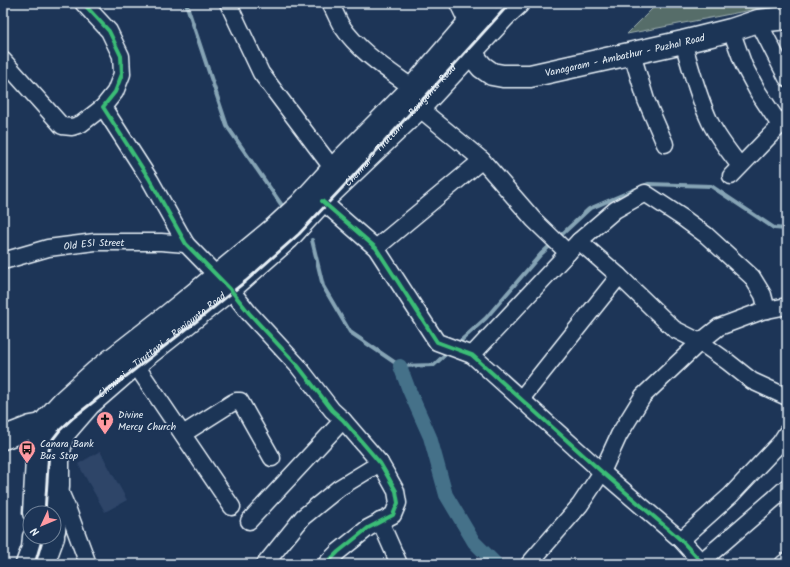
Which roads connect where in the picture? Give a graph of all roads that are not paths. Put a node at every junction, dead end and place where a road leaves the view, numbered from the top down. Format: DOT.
graph roads {
  1 [pos="84,3"];
  2 [pos="228,3"];
  3 [pos="330,3"];
  4 [pos="458,3"];
  5 [pos="487,3"];
  6 [pos="518,3"];
  7 [pos="787,18"];
  8 [pos="758,20"];
  9 [pos="732,30"];
  10 [pos="474,38"];
  11 [pos="683,42"];
  12 [pos="632,54"];
  13 [pos="3,60"];
  14 [pos="787,78"];
  15 [pos="416,98"];
  16 [pos="103,107"];
  17 [pos="784,122"];
  18 [pos="665,144"];
  19 [pos="482,160"];
  20 [pos="333,169"];
  21 [pos="311,206"];
  22 [pos="579,241"];
  23 [pos="186,244"];
  24 [pos="376,248"];
  25 [pos="568,252"];
  26 [pos="3,261"];
  27 [pos="619,276"];
  28 [pos="224,283"];
  29 [pos="787,306"];
  30 [pos="767,310"];
  31 [pos="700,342"];
  32 [pos="472,355"];
  33 [pos="135,364"];
  34 [pos="787,397"];
  35 [pos="521,399"];
  36 [pos="343,420"];
  37 [pos="42,425"];
  38 [pos="787,432"];
  39 [pos="63,434"];
  40 [pos="183,434"];
  41 [pos="3,438"];
  42 [pos="272,458"];
  43 [pos="380,464"];
  44 [pos="602,472"];
  45 [pos="58,486"];
  46 [pos="787,487"];
  47 [pos="34,505"];
  48 [pos="56,505"];
  49 [pos="232,507"];
  50 [pos="249,521"];
  51 [pos="380,522"];
  52 [pos="681,540"];
  53 [pos="34,545"];
  54 [pos="50,545"];
  55 [pos="787,561"];
  56 [pos="702,563"];
  57 [pos="27,564"];
  58 [pos="43,564"];
  59 [pos="88,564"];
  60 [pos="264,564"];
  61 [pos="326,564"];
  62 [pos="399,564"];
  63 [pos="529,564"];
  64 [pos="783,564"];
  1 -- 16 [label="street"];
  2 -- 20 [label="street"];
  3 -- 15 [label="street"];
  4 -- 10 [label="street"];
  5 -- 10 [label="main road, Chennai - Tiruttani - Renigunta Road"];
  6 -- 10 [label="main road, Chennai - Tiruttani - Renigunta Road"];
  7 -- 8 [label="main road, Vanagaram - Ambathur - Puzhal Road"];
  8 -- 9 [label="main road, Vanagaram - Ambathur - Puzhal Road"];
  8 -- 14 [label="street"];
  9 -- 11 [label="main road, Vanagaram - Ambathur - Puzhal Road"];
  9 -- 17 [label="street"];
  10 -- 12 [label="main road, Vanagaram - Ambathur - Puzhal Road"];
  10 -- 15 [label="main road, Chennai - Tiruttani - Renigunta Road"];
  11 -- 12 [label="main road, Vanagaram - Ambathur - Puzhal Road"];
  11 -- 17 [label="street"];
  12 -- 18 [label="street"];
  13 -- 16 [label="street"];
  15 -- 19 [label="street"];
  15 -- 20 [label="main road, Chennai - Tiruttani - Renigunta Road"];
  15 -- 21 [label="main road, Chennai - Tiruttani - Renigunta Road"];
  16 -- 23 [label="street"];
  19 -- 24 [label="street"];
  19 -- 25 [label="street"];
  20 -- 21 [label="main road, Chennai - Tiruttani - Renigunta Road"];
  21 -- 24 [label="street"];
  21 -- 28 [label="main road, Chennai - Tiruttani - Renigunta Road"];
  22 -- 25 [label="street"];
  22 -- 27 [label="street"];
  22 -- 30 [label="street"];
  23 -- 26 [label="street, Old ESI Street"];
  23 -- 28 [label="street"];
  24 -- 32 [label="street"];
  25 -- 32 [label="street"];
  27 -- 31 [label="street"];
  27 -- 35 [label="street"];
  28 -- 33 [label="main road, Chennai - Tiruttani - Renigunta Road"];
  28 -- 36 [label="street"];
  28 -- 37 [label="main road, Chennai - Tiruttani - Renigunta Road"];
  29 -- 30 [label="street"];
  30 -- 31 [label="street"];
  31 -- 34 [label="street"];
  31 -- 44 [label="street"];
  32 -- 35 [label="street"];
  33 -- 39 [label="main road, Chennai - Tiruttani - Renigunta Road"];
  33 -- 40 [label="street"];
  35 -- 44 [label="street"];
  36 -- 43 [label="street"];
  36 -- 50 [label="street"];
  37 -- 39 [label="main road"];
  37 -- 41 [label="main road"];
  37 -- 47 [label="main road"];
  38 -- 52 [label="street"];
  39 -- 45 [label="main road, Chennai - Tiruttani - Renigunta Road"];
  40 -- 42 [label="street"];
  40 -- 49 [label="street"];
  43 -- 51 [label="street"];
  43 -- 60 [label="street"];
  44 -- 52 [label="street"];
  44 -- 63 [label="street"];
  45 -- 48 [label="main road, Chennai - Tiruttani - Renigunta Road"];
  45 -- 59 [label="street"];
  46 -- 56 [label="street"];
  51 -- 61 [label="street"];
  51 -- 62 [label="street"];
  52 -- 56 [label="street"];
  53 -- 57 [label="main road"];
  54 -- 58 [label="main road"];
  55 -- 64 [label="street"];
}
